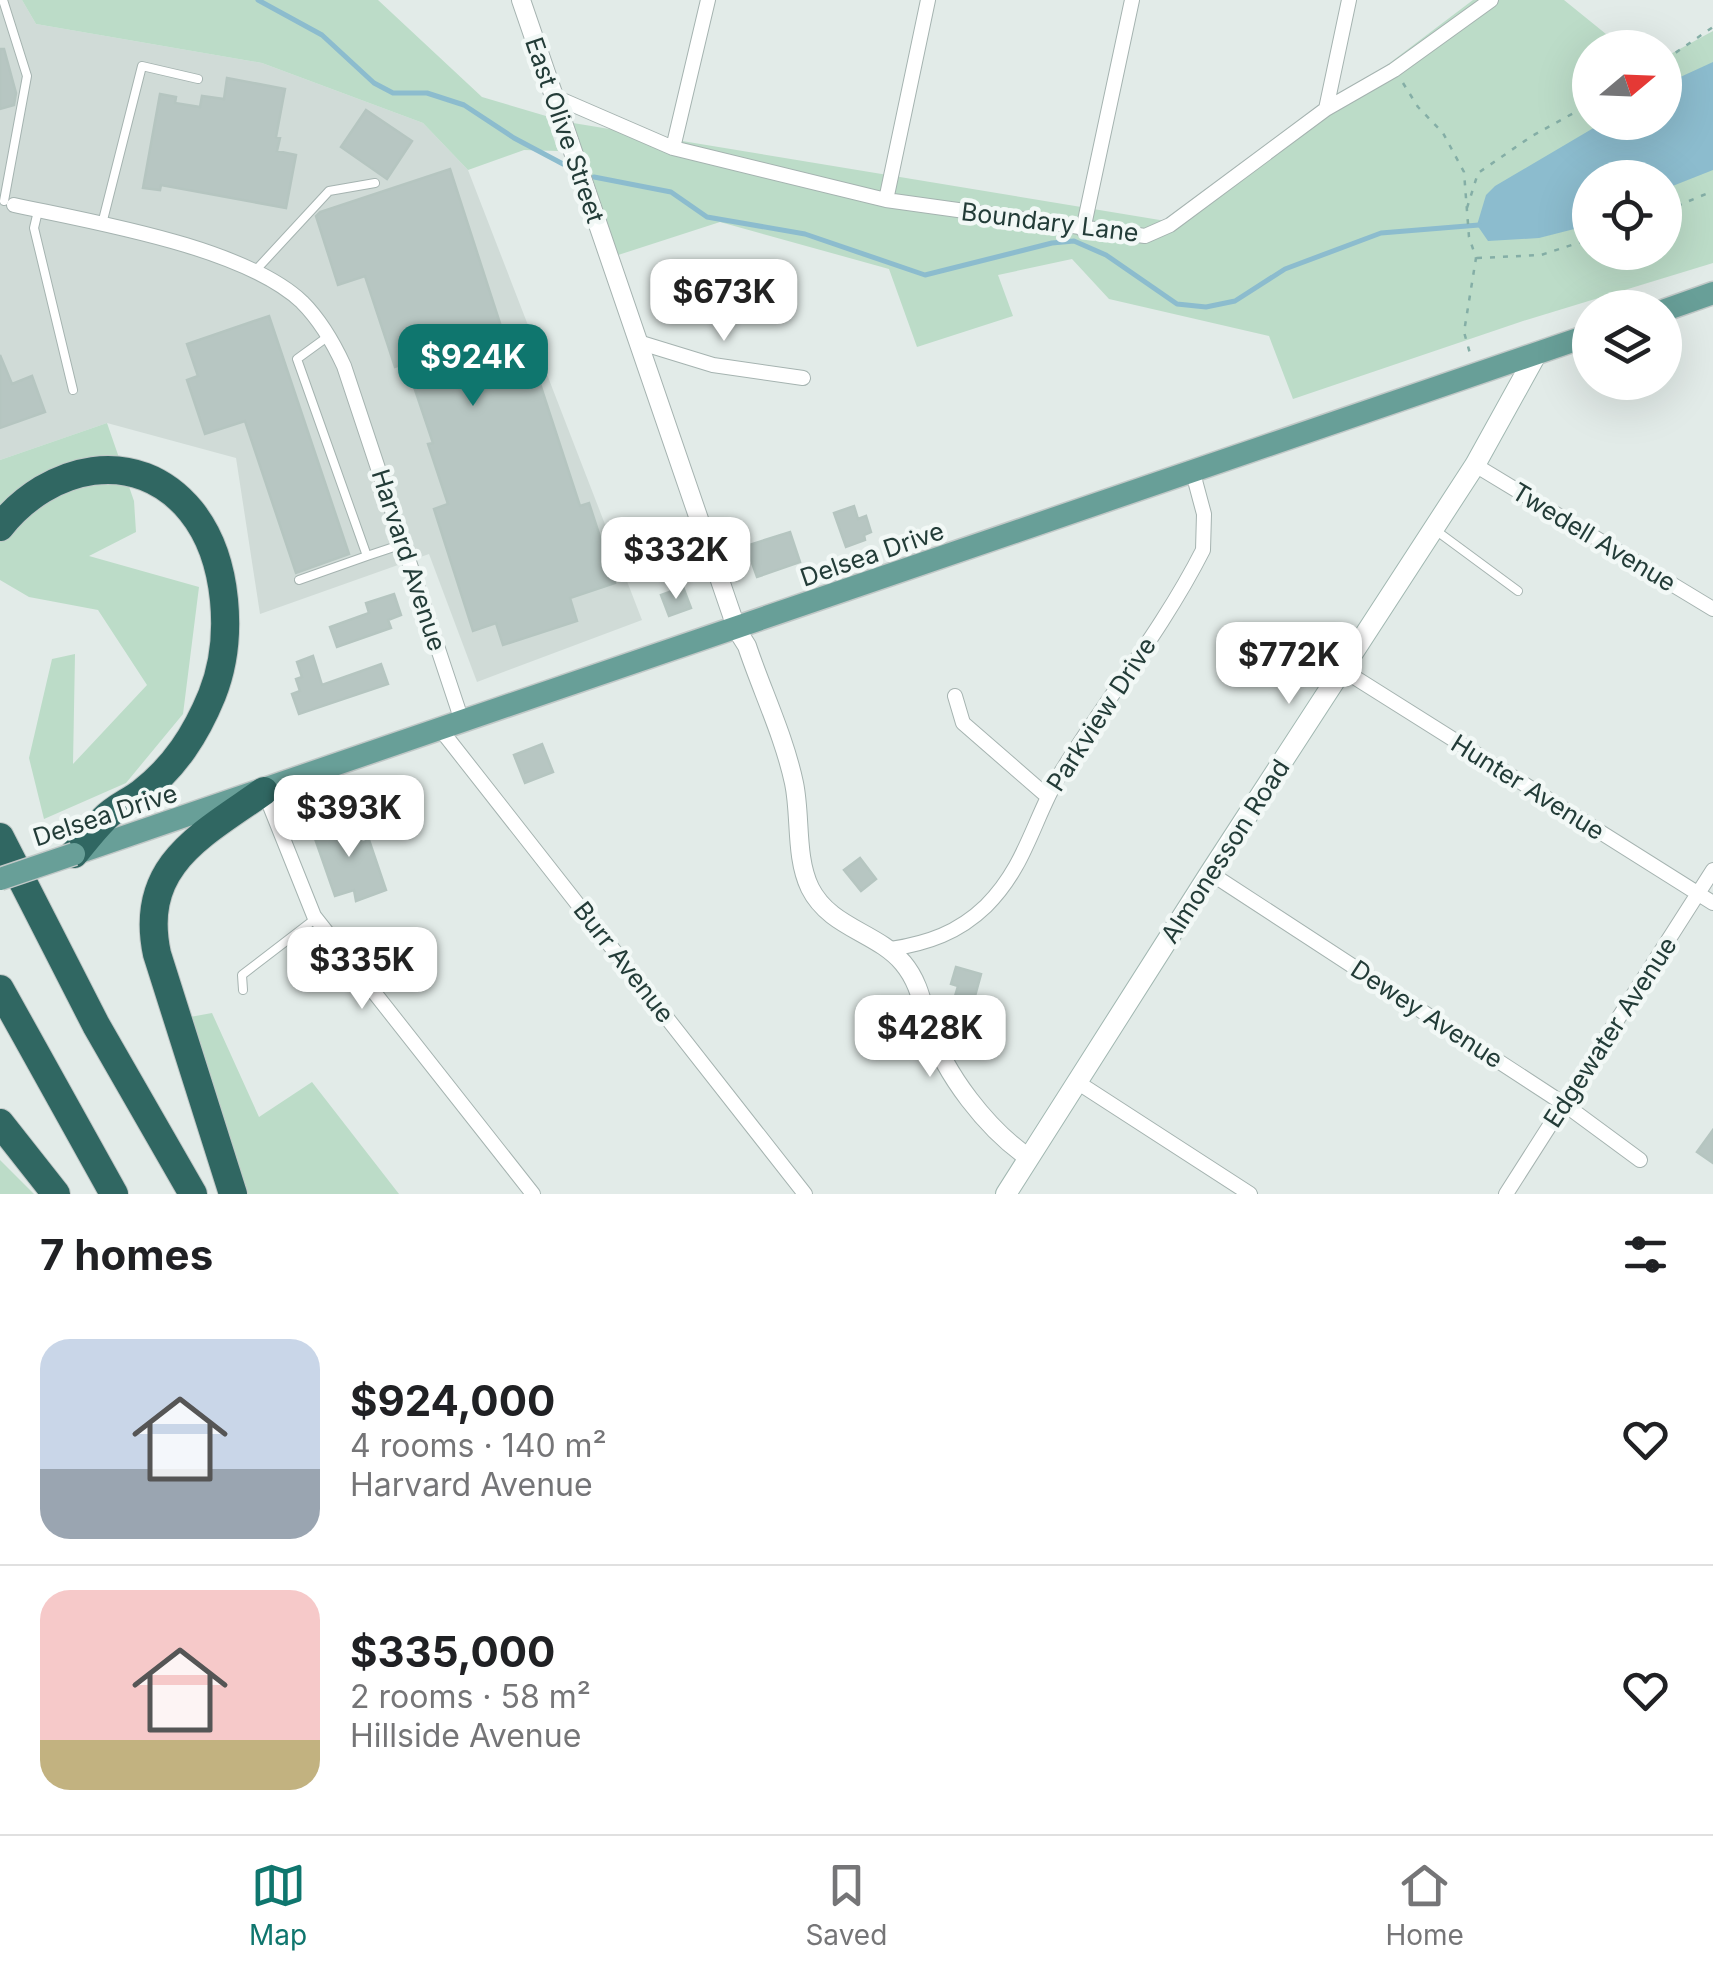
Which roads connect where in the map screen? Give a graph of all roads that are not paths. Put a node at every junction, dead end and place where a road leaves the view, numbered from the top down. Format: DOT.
graph roads {
  1 [pos="3,0"];
  2 [pos="520,0"];
  3 [pos="708,0"];
  4 [pos="928,0"];
  5 [pos="1132,0"];
  6 [pos="1349,0"];
  7 [pos="1491,0"];
  8 [pos="198,79"];
  9 [pos="553,96"];
  10 [pos="1326,109"];
  11 [pos="673,148"];
  12 [pos="375,184"];
  13 [pos="886,200"];
  14 [pos="4,201"];
  15 [pos="38,211"];
  16 [pos="102,225"];
  17 [pos="1083,230"];
  18 [pos="255,271"];
  19 [pos="1713,294"];
  20 [pos="1682,304"];
  21 [pos="330,335"];
  22 [pos="1572,341"];
  23 [pos="638,342"];
  24 [pos="1537,353"];
  25 [pos="803,378"];
  26 [pos="72,390"];
  27 [pos="1475,466"];
  28 [pos="1193,472"];
  29 [pos="0,527"];
  30 [pos="1434,529"];
  31 [pos="403,544"];
  32 [pos="367,556"];
  33 [pos="299,580"];
  34 [pos="1518,591"];
  35 [pos="1713,609"];
  36 [pos="737,630"];
  37 [pos="1343,670"];
  38 [pos="955,696"];
  39 [pos="452,726"];
  40 [pos="264,790"];
  41 [pos="1048,797"];
  42 [pos="0,819"];
  43 [pos="0,837"];
  44 [pos="74,854"];
  45 [pos="1713,870"];
  46 [pos="6,871"];
  47 [pos="1210,872"];
  48 [pos="1698,894"];
  49 [pos="1713,903"];
  50 [pos="316,919"];
  51 [pos="891,949"];
  52 [pos="0,989"];
  53 [pos="243,990"];
  54 [pos="1077,1082"];
  55 [pos="1564,1104"];
  56 [pos="0,1123"];
  57 [pos="1029,1158"];
  58 [pos="1640,1160"];
  59 [pos="56,1194"];
  60 [pos="114,1194"];
  61 [pos="194,1194"];
  62 [pos="233,1194"];
  63 [pos="534,1194"];
  64 [pos="806,1194"];
  65 [pos="1006,1194"];
  66 [pos="1250,1194"];
  67 [pos="1506,1194"];
  1 -- 14 [label="lane"];
  2 -- 9 [label="street, East Olive Street"];
  3 -- 11 [label="street"];
  4 -- 13 [label="street"];
  5 -- 17 [label="street"];
  6 -- 10 [label="street"];
  7 -- 10 [label="street, Boundary Lane"];
  8 -- 16 [label="lane"];
  9 -- 11 [label="street, Boundary Lane"];
  9 -- 23 [label="street, East Olive Street"];
  10 -- 17 [label="street, Boundary Lane"];
  11 -- 13 [label="street, Boundary Lane"];
  12 -- 18 [label="lane"];
  13 -- 17 [label="street, Boundary Lane"];
  14 -- 15 [label="street, Harvard Avenue"];
  15 -- 16 [label="street, Harvard Avenue"];
  15 -- 26 [label="lane"];
  16 -- 18 [label="street, Harvard Avenue"];
  18 -- 21 [label="street, Harvard Avenue"];
  19 -- 20 [label="main road"];
  21 -- 31 [label="street, Harvard Avenue"];
  21 -- 32 [label="lane"];
  22 -- 24 [label="main road, Delsea Drive"];
  23 -- 25 [label="street"];
  23 -- 36 [label="street, East Olive Street"];
  24 -- 27 [label="main road, Almonesson Road"];
  24 -- 28 [label="main road, Delsea Drive"];
  27 -- 30 [label="main road, Almonesson Road"];
  27 -- 35 [label="street, Twedell Avenue"];
  28 -- 36 [label="main road, Delsea Drive"];
  28 -- 41 [label="street, Parkview Drive"];
  29 -- 44 [label="highway"];
  30 -- 34 [label="lane"];
  30 -- 37 [label="main road, Almonesson Road"];
  31 -- 32 [label="lane"];
  31 -- 39 [label="street, Harvard Avenue"];
  32 -- 33 [label="lane"];
  36 -- 39 [label="main road, Delsea Drive"];
  36 -- 51 [label="street, East Olive Street"];
  37 -- 47 [label="main road, Almonesson Road"];
  37 -- 48 [label="street, Hunter Avenue"];
  38 -- 41 [label="street"];
  39 -- 40 [label="main road, Delsea Drive"];
  39 -- 64 [label="street, Burr Avenue"];
  40 -- 44 [label="main road, Delsea Drive"];
  40 -- 50 [label="street"];
  40 -- 62 [label="highway"];
  41 -- 51 [label="street, Parkview Drive"];
  42 -- 46 [label="highway"];
  43 -- 46 [label="highway"];
  44 -- 46 [label="main road, Delsea Drive, bridge"];
  45 -- 48 [label="street, Edgewater Avenue"];
  46 -- 61 [label="highway"];
  47 -- 54 [label="main road, Almonesson Road"];
  47 -- 55 [label="street, Dewey Avenue"];
  48 -- 49 [label="street, Hunter Avenue"];
  48 -- 55 [label="street, Edgewater Avenue"];
  50 -- 53 [label="lane"];
  50 -- 63 [label="street"];
  51 -- 57 [label="street, East Olive Street"];
  52 -- 60 [label="highway"];
  54 -- 57 [label="main road, Almonesson Road"];
  54 -- 66 [label="street"];
  55 -- 58 [label="street, Dewey Avenue"];
  55 -- 67 [label="street, Edgewater Avenue"];
  56 -- 59 [label="highway"];
  57 -- 65 [label="main road, Almonesson Road"];
}
